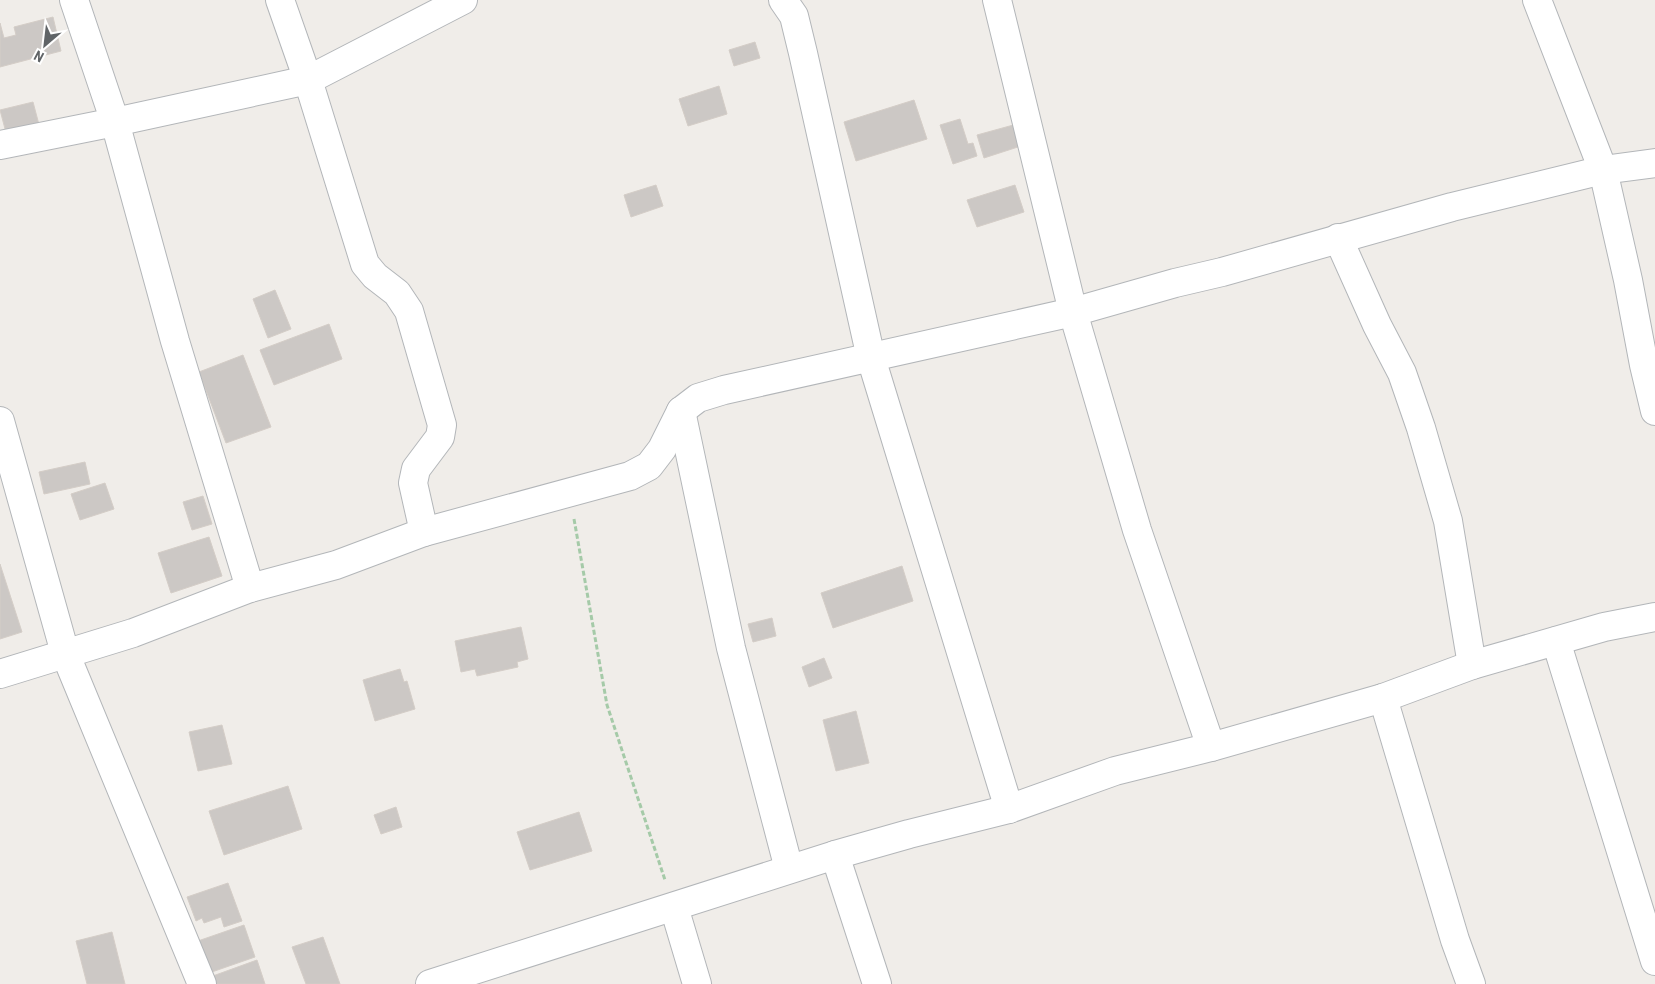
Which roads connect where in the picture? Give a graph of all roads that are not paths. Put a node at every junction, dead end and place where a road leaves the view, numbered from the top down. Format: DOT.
graph roads {
  1 [pos="74,0"];
  2 [pos="280,0"];
  3 [pos="463,0"];
  4 [pos="783,0"];
  5 [pos="996,0"];
  6 [pos="1537,0"];
  7 [pos="308,80"];
  8 [pos="116,122"];
  9 [pos="0,145"];
  10 [pos="1655,163"];
  11 [pos="1603,170"];
  12 [pos="1338,238"];
  13 [pos="1073,312"];
  14 [pos="872,358"];
  15 [pos="681,411"];
  16 [pos="1655,411"];
  17 [pos="0,420"];
  18 [pos="424,532"];
  19 [pos="250,588"];
  20 [pos="1655,617"];
  21 [pos="1556,641"];
  22 [pos="65,653"];
  23 [pos="1472,665"];
  24 [pos="0,674"];
  25 [pos="1383,698"];
  26 [pos="1210,747"];
  27 [pos="1009,809"];
  28 [pos="835,855"];
  29 [pos="789,869"];
  30 [pos="674,907"];
  31 [pos="1655,961"];
  32 [pos="202,984"];
  33 [pos="430,984"];
  34 [pos="697,984"];
  35 [pos="877,984"];
  36 [pos="1471,984"];
  1 -- 8 [label="street"];
  2 -- 7 [label="street"];
  3 -- 7 [label="street"];
  4 -- 14 [label="street"];
  5 -- 13 [label="street"];
  6 -- 11 [label="street"];
  7 -- 8 [label="street"];
  7 -- 18 [label="street"];
  8 -- 9 [label="street"];
  8 -- 19 [label="street"];
  10 -- 11 [label="street"];
  11 -- 12 [label="street"];
  11 -- 16 [label="street"];
  12 -- 13 [label="street"];
  12 -- 23 [label="street"];
  13 -- 14 [label="street"];
  13 -- 26 [label="street"];
  14 -- 15 [label="street"];
  14 -- 27 [label="street"];
  15 -- 18 [label="street"];
  15 -- 29 [label="street"];
  17 -- 22 [label="street"];
  18 -- 19 [label="street"];
  19 -- 22 [label="street"];
  20 -- 21 [label="street"];
  21 -- 23 [label="street"];
  21 -- 31 [label="street"];
  22 -- 24 [label="street"];
  22 -- 32 [label="street"];
  23 -- 25 [label="street"];
  25 -- 26 [label="street"];
  25 -- 36 [label="street"];
  26 -- 27 [label="street"];
  27 -- 28 [label="street"];
  28 -- 29 [label="street"];
  28 -- 35 [label="street"];
  29 -- 30 [label="street"];
  30 -- 33 [label="street"];
  30 -- 34 [label="street"];
}
